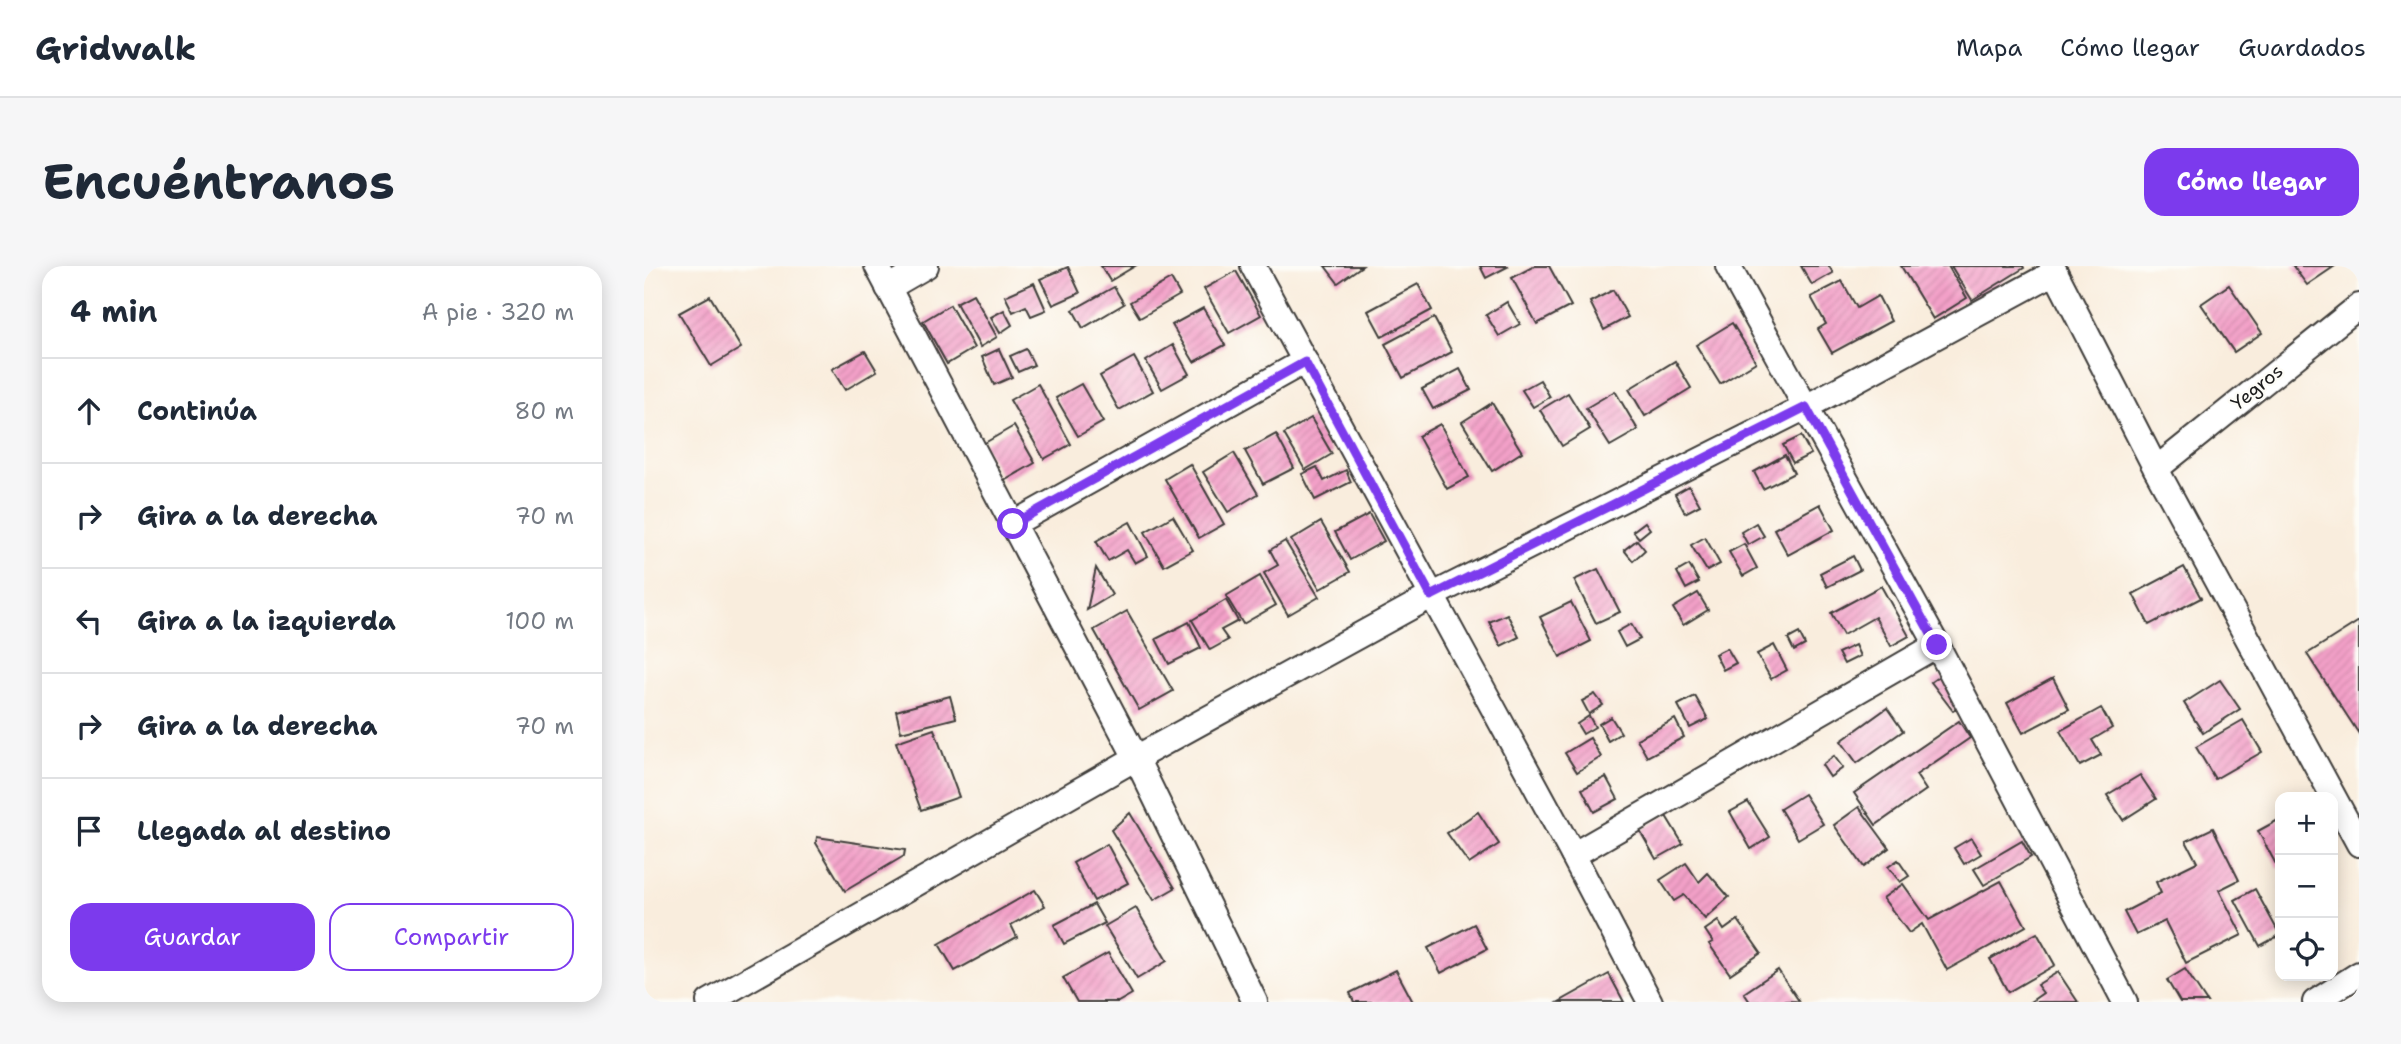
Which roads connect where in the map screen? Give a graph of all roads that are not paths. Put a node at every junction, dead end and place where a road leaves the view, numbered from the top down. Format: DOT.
graph roads {
  1 [pos="877,266"];
  2 [pos="926,266"];
  3 [pos="1254,266"];
  4 [pos="1728,266"];
  5 [pos="2054,269"];
  6 [pos="888,288"];
  7 [pos="2359,306"];
  8 [pos="1305,362"];
  9 [pos="1806,407"];
  10 [pos="2156,469"];
  11 [pos="1013,524"];
  12 [pos="1431,596"];
  13 [pos="1937,645"];
  14 [pos="1136,758"];
  15 [pos="2359,844"];
  16 [pos="1573,855"];
  17 [pos="2359,974"];
  18 [pos="709,1002"];
  19 [pos="1255,1002"];
  20 [pos="1650,1002"];
  21 [pos="2125,1002"];
  22 [pos="2315,1002"];
  1 -- 6 [label="street"];
  2 -- 6 [label="street"];
  3 -- 8 [label="street"];
  4 -- 9 [label="street"];
  5 -- 9 [label="street"];
  5 -- 10 [label="street"];
  6 -- 11 [label="street"];
  7 -- 10 [label="street, Yegros"];
  8 -- 11 [label="street"];
  8 -- 12 [label="street"];
  9 -- 12 [label="street"];
  9 -- 13 [label="street"];
  10 -- 15 [label="street"];
  11 -- 14 [label="street"];
  12 -- 14 [label="street"];
  12 -- 16 [label="street"];
  13 -- 16 [label="street"];
  13 -- 21 [label="street"];
  14 -- 18 [label="street"];
  14 -- 19 [label="street"];
  16 -- 20 [label="street"];
  17 -- 22 [label="street"];
}
